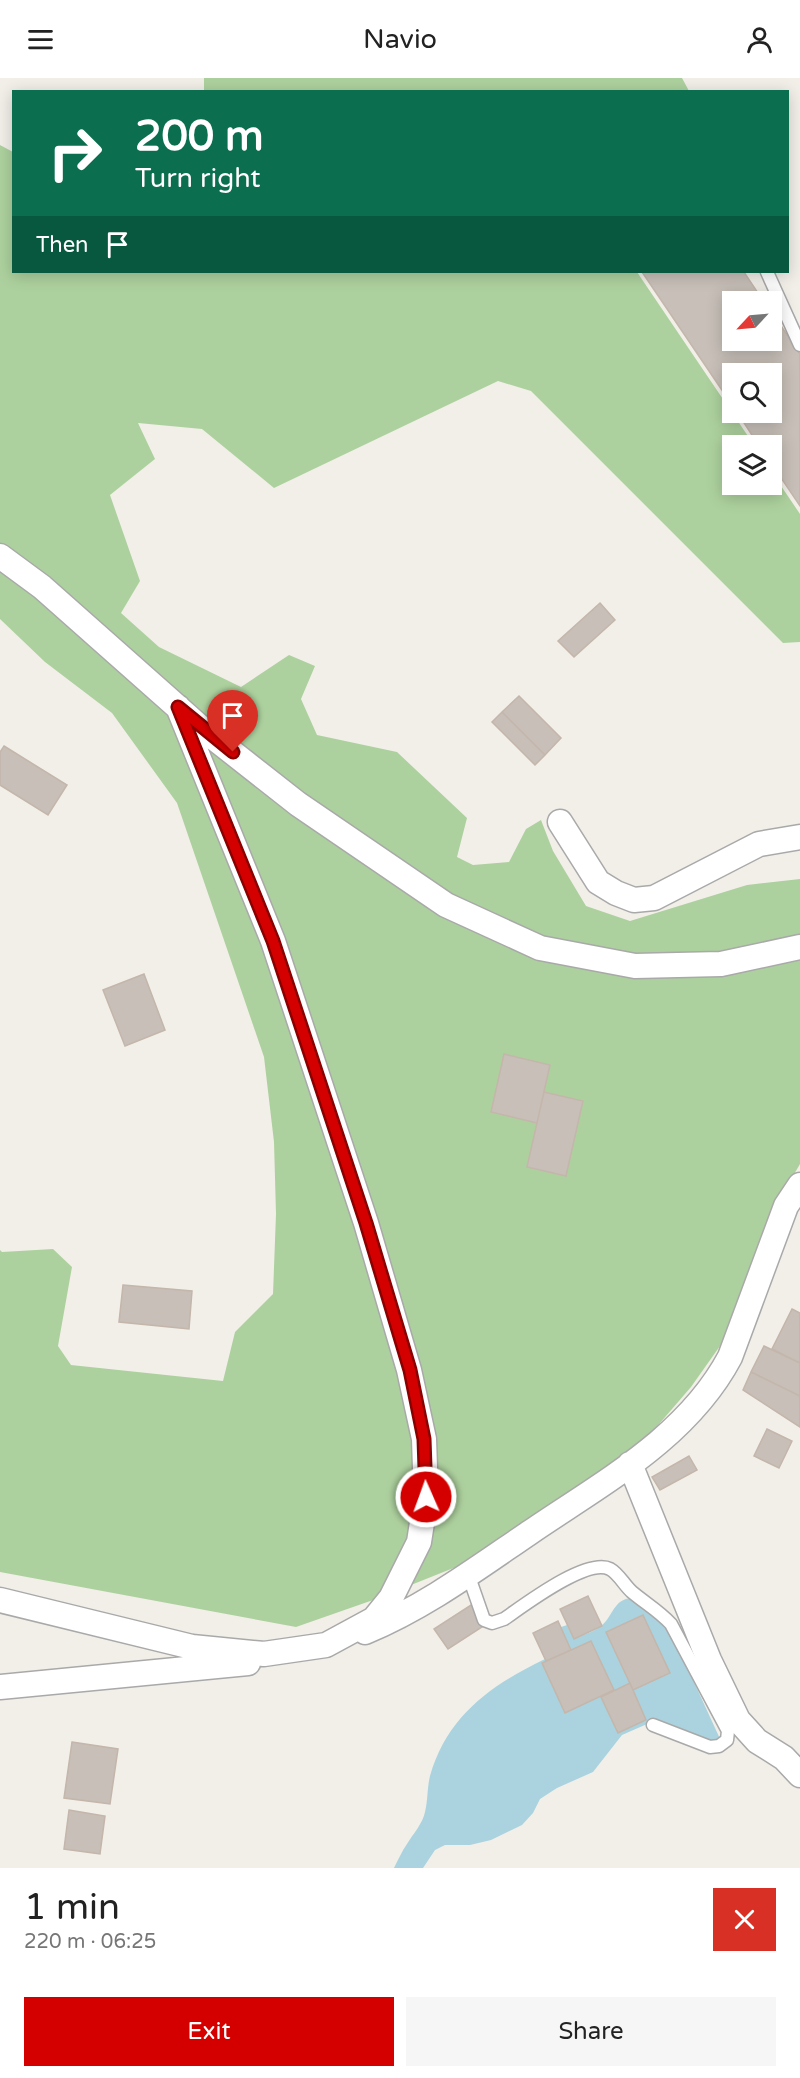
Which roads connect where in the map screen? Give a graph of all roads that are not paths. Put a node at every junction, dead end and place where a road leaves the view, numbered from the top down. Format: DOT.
graph roads {
  1 [pos="767,273"];
  2 [pos="800,345"];
  3 [pos="0,556"];
  4 [pos="178,707"];
  5 [pos="560,822"];
  6 [pos="800,837"];
  7 [pos="800,947"];
  8 [pos="800,1185"];
  9 [pos="793,1210"];
  10 [pos="630,1464"];
  11 [pos="468,1574"];
  12 [pos="0,1600"];
  13 [pos="0,1687"];
  14 [pos="652,1725"];
  15 [pos="800,1775"];
  1 -- 2 [label="lane"];
  3 -- 4 [label="street"];
  4 -- 7 [label="street"];
  4 -- 12 [label="street"];
  5 -- 6 [label="street"];
  8 -- 9 [label="street"];
  9 -- 10 [label="street"];
  10 -- 11 [label="street"];
  10 -- 15 [label="street"];
  11 -- 13 [label="street"];
  11 -- 14 [label="lane"];
}
